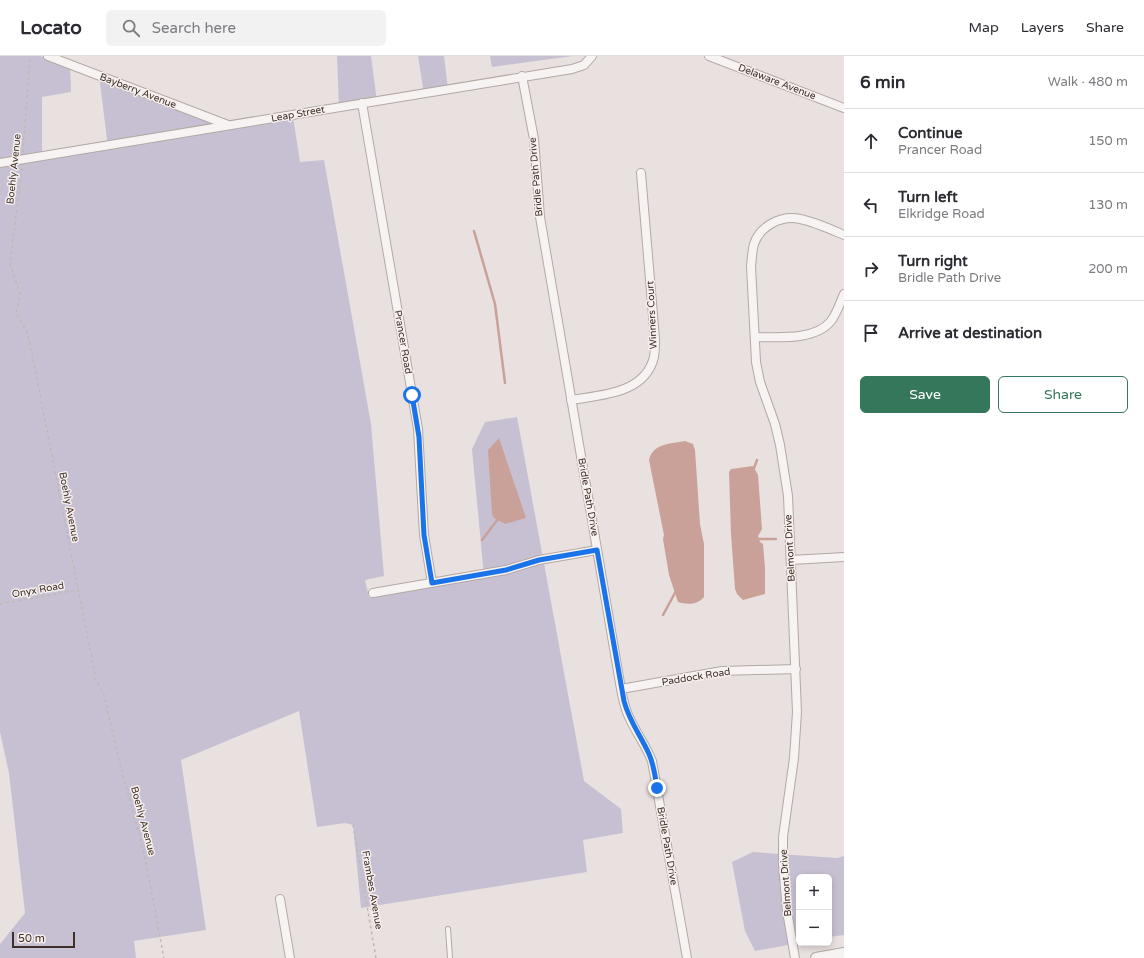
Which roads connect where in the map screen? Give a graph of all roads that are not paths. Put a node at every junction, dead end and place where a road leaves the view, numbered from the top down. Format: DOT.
graph roads {
  1 [pos="48,56"];
  2 [pos="592,56"];
  3 [pos="709,56"];
  4 [pos="522,76"];
  5 [pos="362,103"];
  6 [pos="844,108"];
  7 [pos="228,126"];
  8 [pos="0,163"];
  9 [pos="641,173"];
  10 [pos="844,235"];
  11 [pos="844,294"];
  12 [pos="754,337"];
  13 [pos="571,400"];
  14 [pos="597,550"];
  15 [pos="844,557"];
  16 [pos="791,560"];
  17 [pos="432,583"];
  18 [pos="373,593"];
  19 [pos="796,669"];
  20 [pos="621,689"];
  21 [pos="280,899"];
  22 [pos="448,929"];
  23 [pos="844,953"];
  24 [pos="290,958"];
  25 [pos="450,958"];
  26 [pos="687,958"];
  27 [pos="795,958"];
  28 [pos="816,958"];
  1 -- 7 [label="street, Bayberry Avenue"];
  2 -- 4 [label="street, Leap Street"];
  3 -- 6 [label="street, Delaware Avenue"];
  4 -- 5 [label="street, Leap Street"];
  4 -- 13 [label="street, Bridle Path Drive"];
  5 -- 7 [label="street, Leap Street"];
  5 -- 17 [label="street, Prancer Road"];
  7 -- 8 [label="street, Leap Street"];
  9 -- 13 [label="street, Winners Court"];
  10 -- 12 [label="street, Belmont Drive"];
  11 -- 12 [label="street"];
  12 -- 16 [label="street, Belmont Drive"];
  13 -- 14 [label="street, Bridle Path Drive"];
  14 -- 17 [label="street"];
  14 -- 20 [label="street, Bridle Path Drive"];
  15 -- 16 [label="street"];
  16 -- 19 [label="street, Belmont Drive"];
  17 -- 18 [label="street"];
  19 -- 20 [label="street, Paddock Road"];
  19 -- 27 [label="street, Belmont Drive"];
  20 -- 26 [label="street, Bridle Path Drive"];
  21 -- 24 [label="street"];
  22 -- 25 [label="lane"];
  23 -- 28 [label="street"];
}
